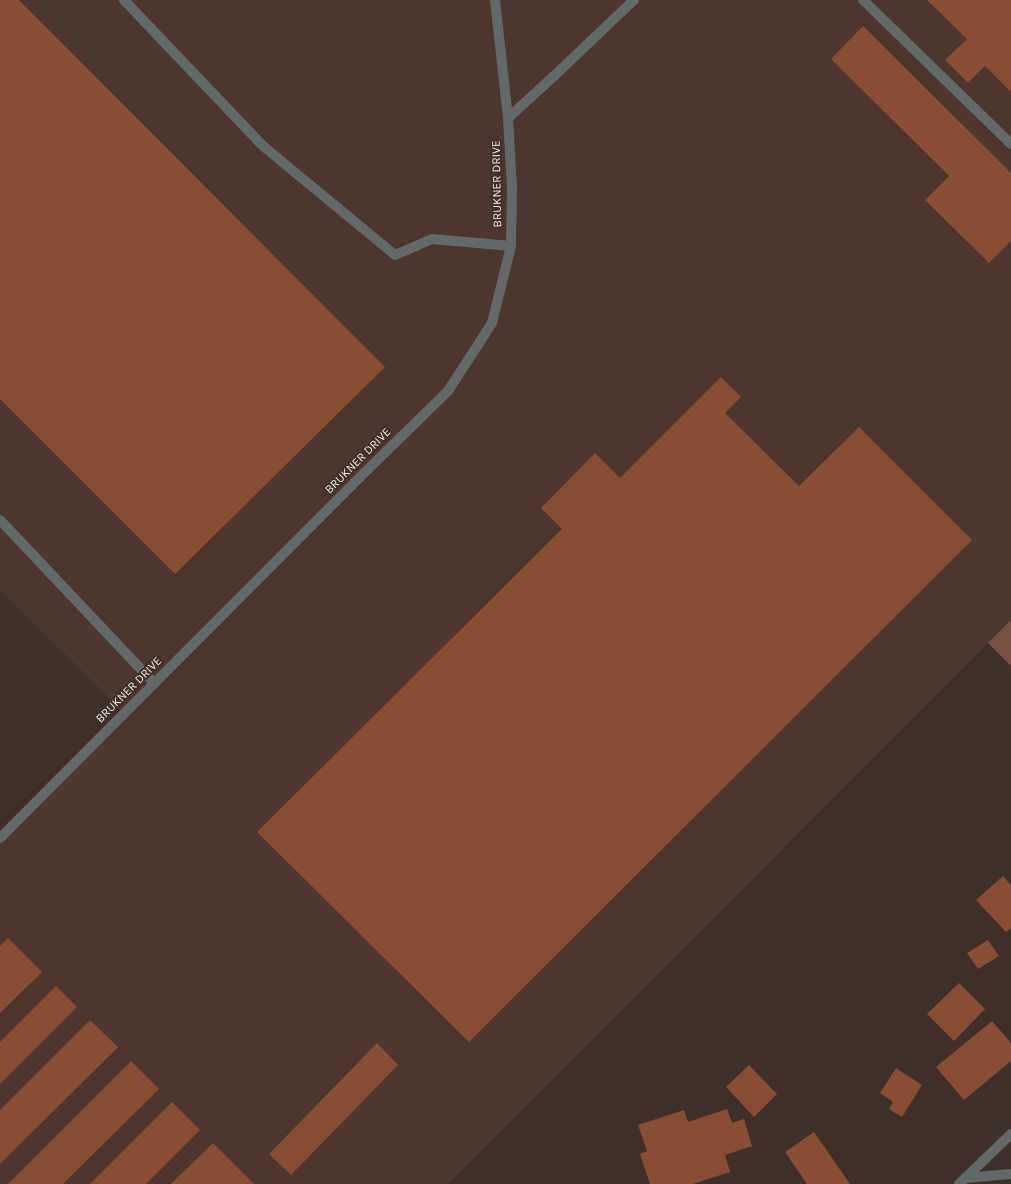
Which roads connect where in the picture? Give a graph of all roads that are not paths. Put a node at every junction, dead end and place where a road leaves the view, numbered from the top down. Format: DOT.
graph roads {
  1 [pos="124,0"];
  2 [pos="495,0"];
  3 [pos="634,0"];
  4 [pos="863,0"];
  5 [pos="508,118"];
  6 [pos="1011,144"];
  7 [pos="511,246"];
  8 [pos="0,520"];
  9 [pos="154,683"];
  10 [pos="0,838"];
  11 [pos="1011,1134"];
  12 [pos="1011,1174"];
  13 [pos="962,1181"];
  1 -- 7 [label="street"];
  2 -- 5 [label="street, BRUKNER DRIVE"];
  3 -- 5 [label="street"];
  4 -- 6 [label="street"];
  5 -- 7 [label="street, BRUKNER DRIVE"];
  7 -- 9 [label="street, BRUKNER DRIVE"];
  8 -- 9 [label="street"];
  9 -- 10 [label="street, BRUKNER DRIVE"];
  11 -- 13 [label="street"];
  12 -- 13 [label="street"];
}
